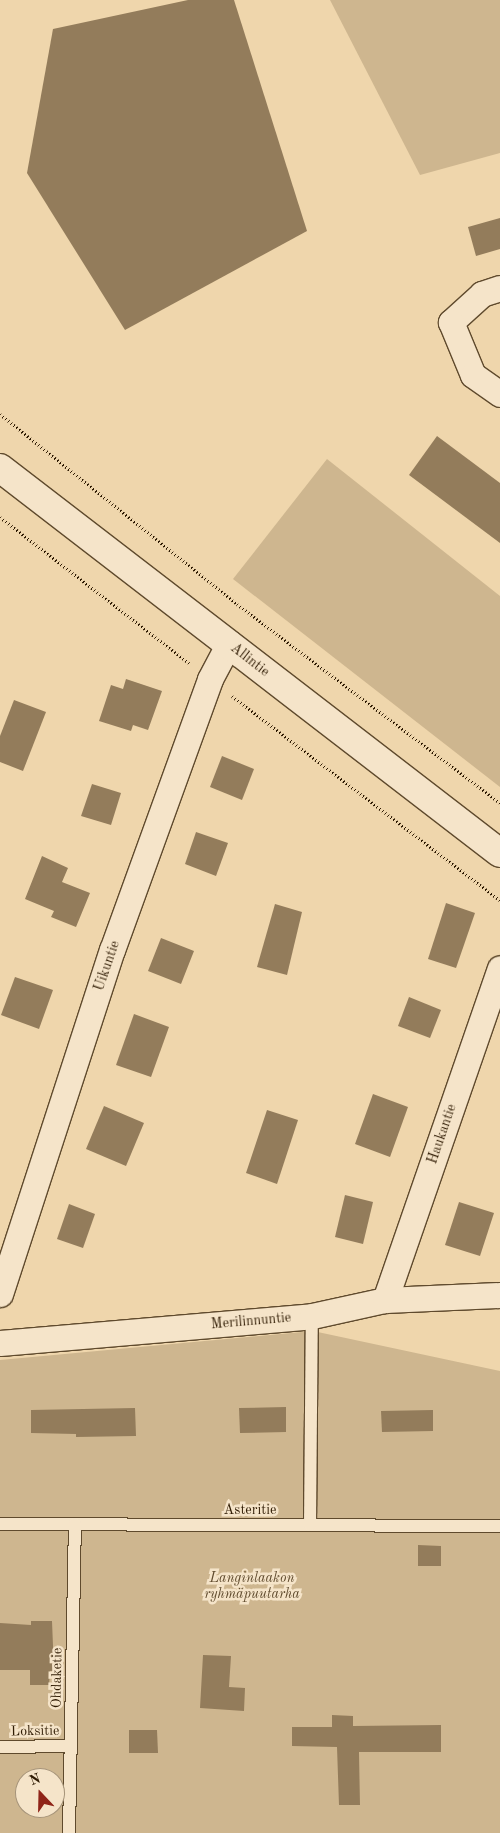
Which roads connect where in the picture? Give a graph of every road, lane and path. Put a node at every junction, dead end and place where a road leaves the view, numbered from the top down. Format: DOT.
graph roads {
  1 [pos="500,288"];
  2 [pos="500,394"];
  3 [pos="0,414"];
  4 [pos="0,468"];
  5 [pos="0,517"];
  6 [pos="229,643"];
  7 [pos="210,679"];
  8 [pos="500,803"];
  9 [pos="500,853"];
  10 [pos="500,900"];
  11 [pos="500,968"];
  12 [pos="0,1294"];
  13 [pos="500,1295"];
  14 [pos="385,1300"];
  15 [pos="312,1316"];
  16 [pos="0,1343"];
  17 [pos="0,1524"];
  18 [pos="75,1524"];
  19 [pos="310,1525"];
  20 [pos="500,1526"];
  21 [pos="71,1746"];
  22 [pos="0,1747"];
  23 [pos="69,1833"];
  1 -- 2 [label="street"];
  3 -- 8 [label="path"];
  4 -- 6 [label="street, Allintie"];
  5 -- 7 [label="path"];
  6 -- 7 [label="street, Uikuntie"];
  6 -- 9 [label="street, Allintie"];
  7 -- 10 [label="path"];
  7 -- 12 [label="street, Uikuntie"];
  11 -- 14 [label="street, Haukantie"];
  13 -- 14 [label="street, Merilinnuntie"];
  14 -- 15 [label="street, Merilinnuntie"];
  15 -- 16 [label="street, Merilinnuntie"];
  15 -- 19 [label="lane"];
  17 -- 18 [label="lane, Asteritie"];
  18 -- 19 [label="lane, Asteritie"];
  18 -- 21 [label="lane, Ohdaketie"];
  19 -- 20 [label="lane, Asteritie"];
  21 -- 22 [label="lane, Loksitie"];
  21 -- 23 [label="lane, Ohdaketie"];
}
